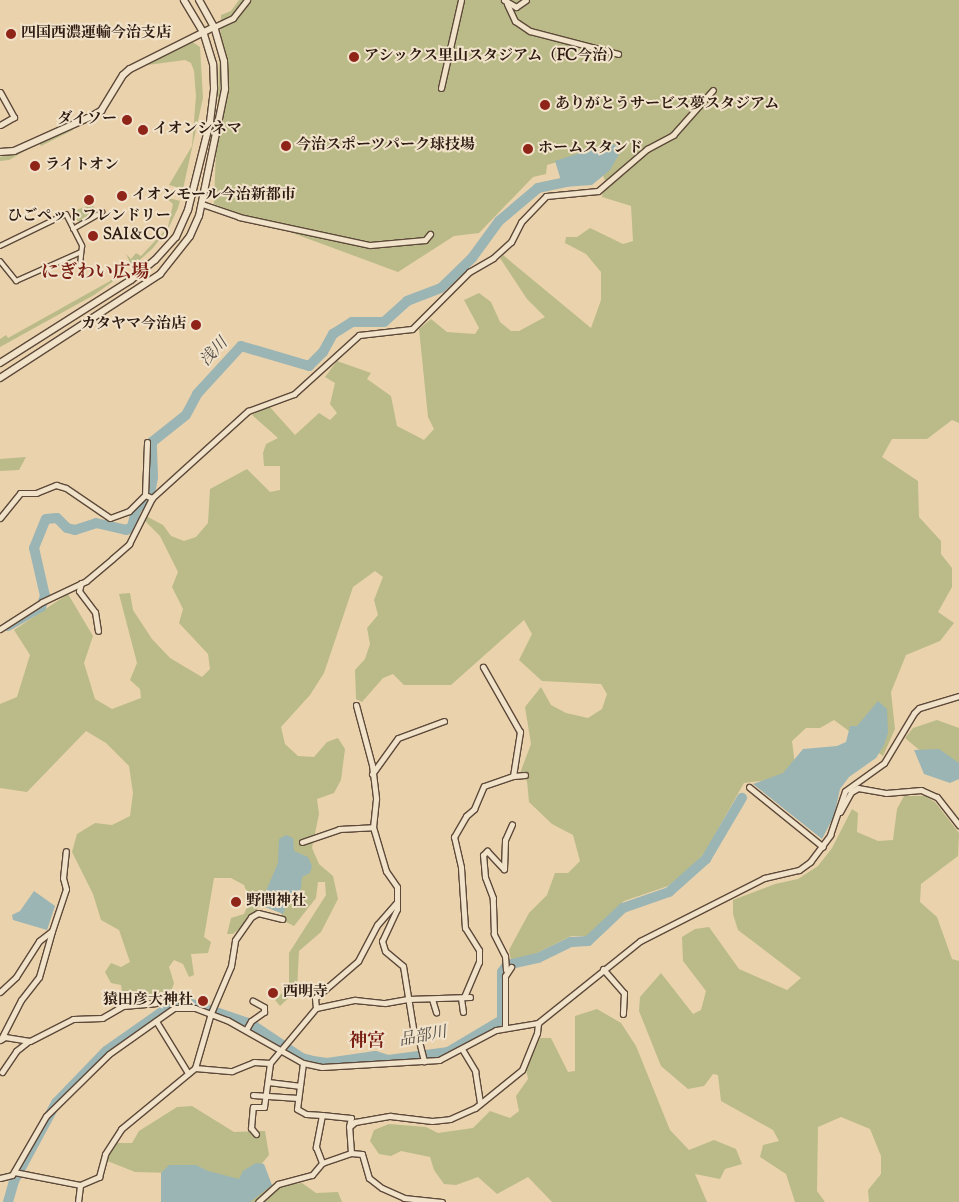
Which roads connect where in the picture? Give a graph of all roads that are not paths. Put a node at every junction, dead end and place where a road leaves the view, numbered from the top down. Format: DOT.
graph roads {
  1 [pos="184,0"];
  2 [pos="199,0"];
  3 [pos="247,0"];
  4 [pos="461,0"];
  5 [pos="526,0"];
  6 [pos="505,2"];
  7 [pos="214,27"];
  8 [pos="203,32"];
  9 [pos="618,54"];
  10 [pos="441,88"];
  11 [pos="713,90"];
  12 [pos="0,92"];
  13 [pos="0,125"];
  14 [pos="0,152"];
  15 [pos="202,204"];
  16 [pos="103,212"];
  17 [pos="74,229"];
  18 [pos="430,234"];
  19 [pos="0,246"];
  20 [pos="81,252"];
  21 [pos="0,261"];
  22 [pos="80,265"];
  23 [pos="0,363"];
  24 [pos="0,378"];
  25 [pos="147,442"];
  26 [pos="145,495"];
  27 [pos="152,498"];
  28 [pos="0,518"];
  29 [pos="81,583"];
  30 [pos="0,629"];
  31 [pos="98,631"];
  32 [pos="483,667"];
  33 [pos="959,696"];
  34 [pos="356,705"];
  35 [pos="444,720"];
  36 [pos="372,774"];
  37 [pos="525,775"];
  38 [pos="513,776"];
  39 [pos="749,787"];
  40 [pos="840,812"];
  41 [pos="512,824"];
  42 [pos="959,825"];
  43 [pos="373,827"];
  44 [pos="302,842"];
  45 [pos="823,847"];
  46 [pos="66,851"];
  47 [pos="398,900"];
  48 [pos="282,919"];
  49 [pos="52,931"];
  50 [pos="603,969"];
  51 [pos="0,992"];
  52 [pos="465,998"];
  53 [pos="408,999"];
  54 [pos="432,999"];
  55 [pos="253,1001"];
  56 [pos="183,1006"];
  57 [pos="316,1008"];
  58 [pos="436,1012"];
  59 [pos="463,1012"];
  60 [pos="211,1014"];
  61 [pos="623,1014"];
  62 [pos="156,1021"];
  63 [pos="538,1023"];
  64 [pos="505,1027"];
  65 [pos="247,1028"];
  66 [pos="1,1040"];
  67 [pos="30,1040"];
  68 [pos="280,1048"];
  69 [pos="462,1049"];
  70 [pos="424,1061"];
  71 [pos="270,1063"];
  72 [pos="303,1063"];
  73 [pos="195,1068"];
  74 [pos="2,1072"];
  75 [pos="188,1073"];
  76 [pos="268,1082"];
  77 [pos="299,1086"];
  78 [pos="253,1095"];
  79 [pos="264,1096"];
  80 [pos="298,1098"];
  81 [pos="480,1103"];
  82 [pos="322,1115"];
  83 [pos="349,1127"];
  84 [pos="256,1134"];
  85 [pos="352,1153"];
  86 [pos="322,1163"];
  87 [pos="14,1172"];
  88 [pos="0,1178"];
  89 [pos="80,1185"];
  90 [pos="78,1202"];
  91 [pos="258,1202"];
  92 [pos="442,1202"];
  1 -- 8 [label="street"];
  2 -- 7 [label="street"];
  3 -- 7 [label="street"];
  4 -- 10 [label="street"];
  5 -- 6 [label="street"];
  6 -- 9 [label="street"];
  7 -- 8 [label="street"];
  7 -- 15 [label="street"];
  8 -- 14 [label="street"];
  8 -- 23 [label="street"];
  11 -- 27 [label="street"];
  12 -- 13 [label="street"];
  15 -- 18 [label="street"];
  15 -- 24 [label="street"];
  16 -- 17 [label="street"];
  17 -- 19 [label="street"];
  17 -- 20 [label="street"];
  20 -- 21 [label="street"];
  20 -- 22 [label="street"];
  25 -- 26 [label="street"];
  26 -- 27 [label="street"];
  26 -- 28 [label="street"];
  27 -- 29 [label="street"];
  29 -- 30 [label="street"];
  29 -- 31 [label="street"];
  32 -- 38 [label="street"];
  33 -- 40 [label="street"];
  34 -- 36 [label="street"];
  35 -- 36 [label="street"];
  36 -- 43 [label="street"];
  37 -- 38 [label="street"];
  38 -- 52 [label="street"];
  39 -- 45 [label="street"];
  40 -- 42 [label="street"];
  40 -- 45 [label="street"];
  41 -- 64 [label="street"];
  43 -- 44 [label="street"];
  43 -- 47 [label="street"];
  45 -- 50 [label="street"];
  46 -- 49 [label="street"];
  47 -- 53 [label="street"];
  47 -- 57 [label="street"];
  48 -- 60 [label="street"];
  49 -- 51 [label="street"];
  49 -- 66 [label="street"];
  50 -- 61 [label="street"];
  50 -- 63 [label="street"];
  52 -- 54 [label="street"];
  52 -- 59 [label="street"];
  53 -- 54 [label="street"];
  53 -- 57 [label="street"];
  53 -- 70 [label="street"];
  54 -- 58 [label="street"];
  55 -- 65 [label="street"];
  56 -- 60 [label="street"];
  56 -- 62 [label="street"];
  56 -- 67 [label="street"];
  57 -- 68 [label="street"];
  60 -- 65 [label="street"];
  60 -- 73 [label="street"];
  62 -- 75 [label="street"];
  62 -- 87 [label="street"];
  63 -- 64 [label="street"];
  63 -- 81 [label="street"];
  64 -- 69 [label="street"];
  65 -- 68 [label="street"];
  66 -- 67 [label="street"];
  67 -- 74 [label="street"];
  68 -- 71 [label="street"];
  68 -- 72 [label="street"];
  69 -- 70 [label="street"];
  69 -- 81 [label="street"];
  70 -- 72 [label="street"];
  71 -- 73 [label="street"];
  71 -- 76 [label="street"];
  72 -- 77 [label="street"];
  73 -- 75 [label="street"];
  75 -- 89 [label="street"];
  76 -- 77 [label="street"];
  76 -- 79 [label="street"];
  77 -- 80 [label="street"];
  78 -- 79 [label="street"];
  79 -- 80 [label="street"];
  79 -- 84 [label="street"];
  80 -- 82 [label="street"];
  81 -- 83 [label="street"];
  82 -- 83 [label="street"];
  82 -- 86 [label="street"];
  83 -- 85 [label="street"];
  85 -- 86 [label="street"];
  85 -- 92 [label="street"];
  86 -- 91 [label="street"];
  87 -- 88 [label="street"];
  87 -- 89 [label="street"];
  89 -- 90 [label="street"];
}
